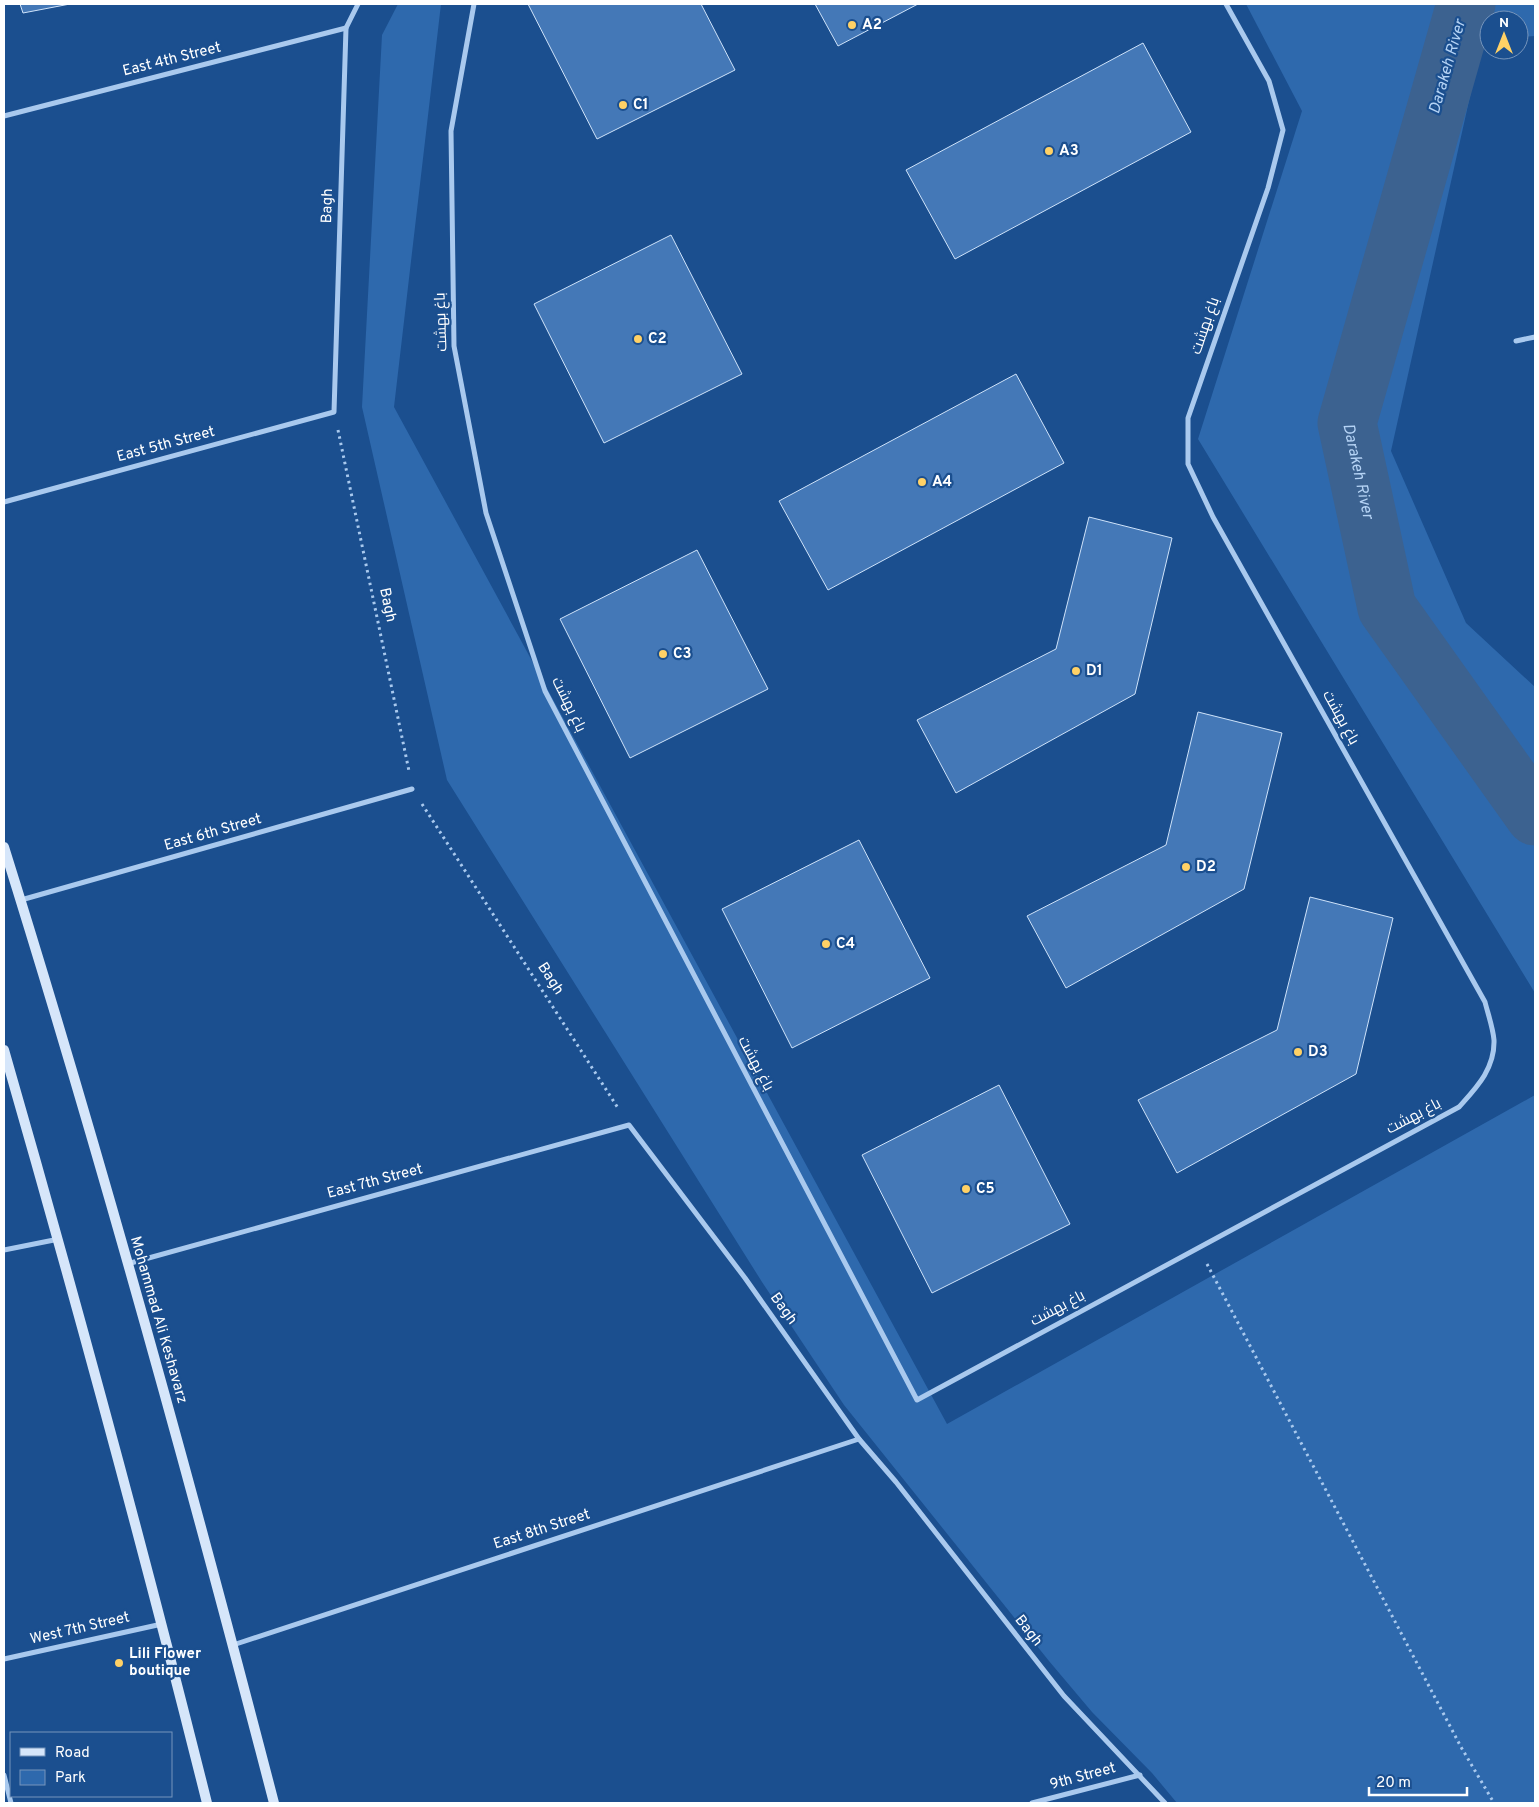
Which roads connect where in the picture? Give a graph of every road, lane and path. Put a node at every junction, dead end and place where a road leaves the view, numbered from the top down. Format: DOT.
graph roads {
  1 [pos="358,4"];
  2 [pos="474,4"];
  3 [pos="1226,4"];
  4 [pos="346,28"];
  5 [pos="4,116"];
  6 [pos="1535,337"];
  7 [pos="1516,341"];
  8 [pos="334,412"];
  9 [pos="4,502"];
  10 [pos="412,789"];
  11 [pos="4,847"];
  12 [pos="20,900"];
  13 [pos="4,1050"];
  14 [pos="629,1125"];
  15 [pos="58,1239"];
  16 [pos="1198,1248"];
  17 [pos="4,1250"];
  18 [pos="127,1264"];
  19 [pos="860,1438"];
  20 [pos="162,1624"];
  21 [pos="233,1645"];
  22 [pos="4,1659"];
  23 [pos="4,1775"];
  24 [pos="1140,1775"];
  25 [pos="11,1803"];
  26 [pos="207,1803"];
  27 [pos="274,1803"];
  28 [pos="1032,1803"];
  29 [pos="1165,1803"];
  30 [pos="1494,1803"];
  1 -- 4 [label="street, Bagh"];
  2 -- 16 [label="street, باغ بهشت"];
  3 -- 16 [label="street, باغ بهشت"];
  4 -- 5 [label="street, East 4th Street"];
  4 -- 8 [label="street, Bagh"];
  6 -- 7 [label="street"];
  8 -- 9 [label="street, East 5th Street"];
  8 -- 10 [label="path, Bagh"];
  10 -- 12 [label="street, East 6th Street"];
  10 -- 14 [label="path, Bagh"];
  11 -- 12 [label="main road, Mohammad Ali Keshavarz"];
  12 -- 18 [label="main road, Mohammad Ali Keshavarz"];
  13 -- 15 [label="main road"];
  14 -- 18 [label="street, East 7th Street"];
  14 -- 19 [label="street, Bagh"];
  15 -- 17 [label="street"];
  15 -- 20 [label="main road"];
  16 -- 30 [label="path"];
  18 -- 21 [label="main road, Mohammad Ali Keshavarz"];
  19 -- 21 [label="street, East 8th Street"];
  19 -- 24 [label="street, Bagh"];
  20 -- 22 [label="street, West 7th Street"];
  20 -- 26 [label="main road"];
  21 -- 27 [label="main road, Mohammad Ali Keshavarz"];
  23 -- 25 [label="street"];
  24 -- 28 [label="street, 9th Street"];
  24 -- 29 [label="street, Bagh"];
}
